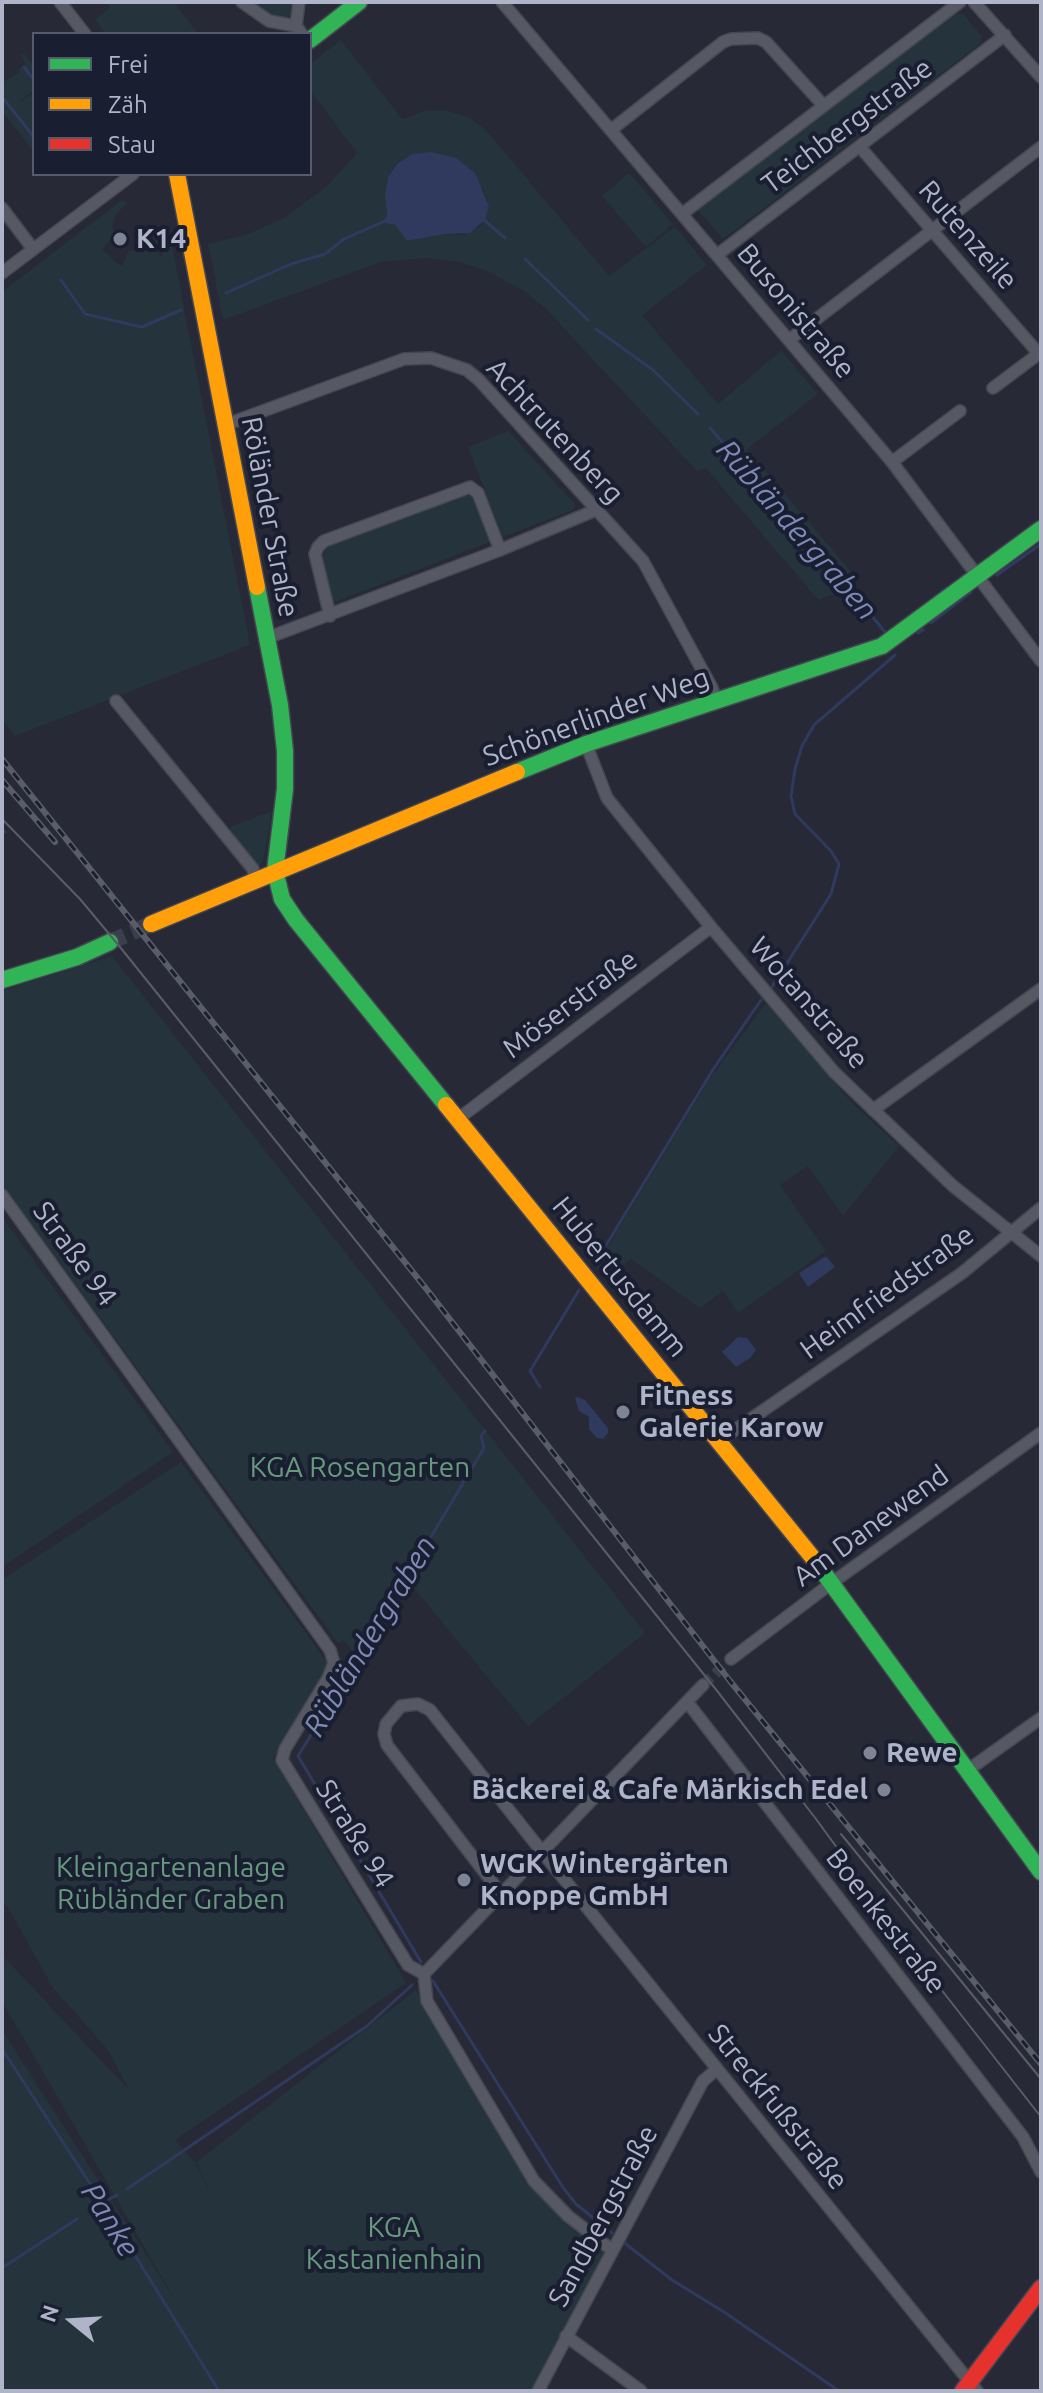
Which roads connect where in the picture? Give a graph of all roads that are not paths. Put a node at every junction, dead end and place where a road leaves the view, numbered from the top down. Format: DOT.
graph roads {
  1 [pos="60,2"];
  2 [pos="242,2"];
  3 [pos="299,2"];
  4 [pos="359,2"];
  5 [pos="502,2"];
  6 [pos="960,2"];
  7 [pos="974,2"];
  8 [pos="299,30"];
  9 [pos="83,32"];
  10 [pos="1005,35"];
  11 [pos="312,38"];
  12 [pos="1041,77"];
  13 [pos="823,105"];
  14 [pos="611,130"];
  15 [pos="860,147"];
  16 [pos="1041,147"];
  17 [pos="130,176"];
  18 [pos="177,176"];
  19 [pos="2,208"];
  20 [pos="682,214"];
  21 [pos="933,230"];
  22 [pos="33,249"];
  23 [pos="717,255"];
  24 [pos="2,273"];
  25 [pos="789,340"];
  26 [pos="1040,353"];
  27 [pos="993,388"];
  28 [pos="960,411"];
  29 [pos="225,425"];
  30 [pos="892,462"];
  31 [pos="596,510"];
  32 [pos="1041,529"];
  33 [pos="500,550"];
  34 [pos="979,574"];
  35 [pos="330,616"];
  36 [pos="267,638"];
  37 [pos="1041,661"];
  38 [pos="716,700"];
  39 [pos="116,701"];
  40 [pos="586,744"];
  41 [pos="275,871"];
  42 [pos="255,880"];
  43 [pos="151,924"];
  44 [pos="711,927"];
  45 [pos="110,942"];
  46 [pos="2,980"];
  47 [pos="1041,989"];
  48 [pos="873,1110"];
  49 [pos="458,1119"];
  50 [pos="2,1195"];
  51 [pos="1041,1208"];
  52 [pos="1010,1232"];
  53 [pos="1041,1256"];
  54 [pos="1041,1433"];
  55 [pos="719,1441"];
  56 [pos="833,1582"];
  57 [pos="731,1659"];
  58 [pos="703,1685"];
  59 [pos="688,1703"];
  60 [pos="1041,1718"];
  61 [pos="968,1770"];
  62 [pos="543,1853"];
  63 [pos="1041,1872"];
  64 [pos="502,1895"];
  65 [pos="424,1974"];
  66 [pos="717,2069"];
  67 [pos="1041,2172"];
  68 [pos="612,2250"];
  69 [pos="1041,2288"];
  70 [pos="566,2336"];
  71 [pos="970,2388"];
  72 [pos="538,2391"];
  73 [pos="641,2391"];
  1 -- 9 [label="street"];
  2 -- 8 [label="street"];
  3 -- 8 [label="street"];
  4 -- 11 [label="street"];
  5 -- 14 [label="street, Busonistraße"];
  6 -- 13 [label="street"];
  7 -- 10 [label="street"];
  10 -- 12 [label="street"];
  10 -- 15 [label="street, Teichbergstraße"];
  13 -- 14 [label="street"];
  13 -- 20 [label="street"];
  14 -- 20 [label="street, Busonistraße"];
  15 -- 21 [label="street, Rutenzeile"];
  15 -- 23 [label="street, Teichbergstraße"];
  16 -- 21 [label="street"];
  17 -- 22 [label="street"];
  18 -- 29 [label="street, Röländer Straße"];
  19 -- 22 [label="street"];
  20 -- 23 [label="street, Busonistraße"];
  21 -- 25 [label="street"];
  21 -- 26 [label="street, Rutenzeile"];
  22 -- 24 [label="street"];
  23 -- 25 [label="street, Busonistraße"];
  25 -- 30 [label="street, Busonistraße"];
  26 -- 27 [label="street"];
  28 -- 30 [label="street"];
  29 -- 31 [label="street, Achtrutenberg"];
  29 -- 36 [label="street, Röländer Straße"];
  30 -- 34 [label="street, Busonistraße"];
  31 -- 33 [label="street"];
  31 -- 38 [label="street, Achtrutenberg"];
  32 -- 34 [label="street, Schönerlinder Weg"];
  33 -- 35 [label="street"];
  33 -- 35 [label="street"];
  34 -- 37 [label="street, Busonistraße"];
  34 -- 38 [label="street, Schönerlinder Weg"];
  35 -- 36 [label="street"];
  36 -- 41 [label="street, Röländer Straße"];
  38 -- 40 [label="street, Schönerlinder Weg"];
  39 -- 42 [label="street"];
  40 -- 41 [label="street, Schönerlinder Weg"];
  40 -- 44 [label="street, Wotanstraße"];
  41 -- 42 [label="street, Schönerlinder Weg"];
  41 -- 49 [label="street, Hubertusdamm"];
  42 -- 43 [label="street, Schönerlinder Weg"];
  44 -- 48 [label="street, Wotanstraße"];
  44 -- 49 [label="street, Möserstraße"];
  45 -- 46 [label="street"];
  47 -- 48 [label="street"];
  48 -- 52 [label="street, Wotanstraße"];
  49 -- 55 [label="street, Hubertusdamm"];
  50 -- 65 [label="street, Straße 94"];
  51 -- 52 [label="street, Heimfriedstraße"];
  52 -- 53 [label="street, Wotanstraße"];
  52 -- 55 [label="street, Heimfriedstraße"];
  54 -- 56 [label="street, Am Danewend"];
  55 -- 56 [label="street, Hubertusdamm"];
  56 -- 57 [label="street, Am Danewend"];
  56 -- 61 [label="street, Hubertusdamm"];
  58 -- 59 [label="street"];
  59 -- 62 [label="street"];
  59 -- 67 [label="street, Boenkestraße"];
  60 -- 61 [label="street"];
  61 -- 63 [label="street, Hubertusdamm"];
  62 -- 64 [label="street"];
  62 -- 64 [label="street, Streckfußstraße"];
  62 -- 66 [label="street, Streckfußstraße"];
  64 -- 65 [label="street"];
  65 -- 68 [label="street"];
  66 -- 68 [label="street, Sandbergstraße"];
  66 -- 71 [label="street, Streckfußstraße"];
  68 -- 70 [label="street, Sandbergstraße"];
  69 -- 71 [label="street"];
  70 -- 72 [label="street, Sandbergstraße"];
  70 -- 73 [label="street"];
}
